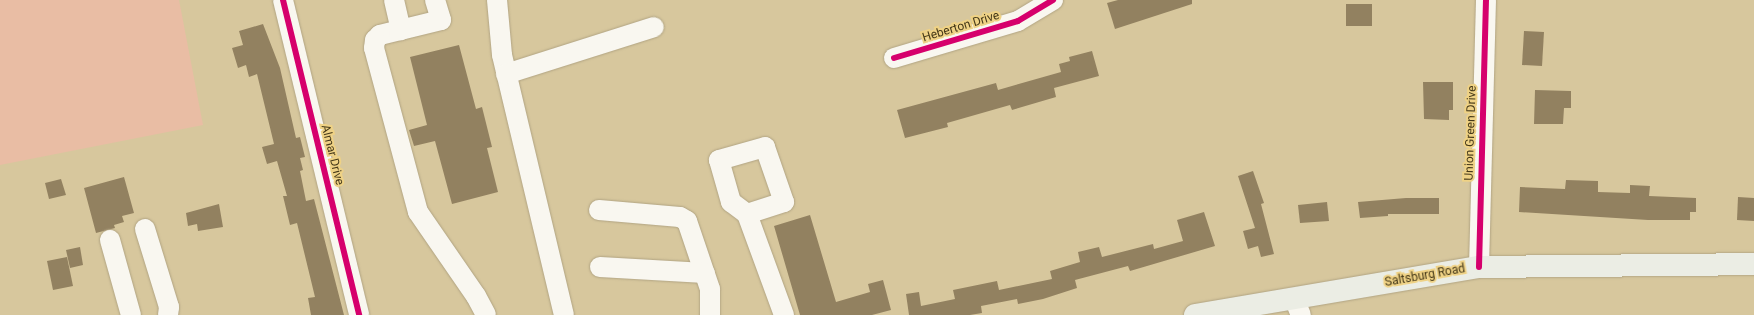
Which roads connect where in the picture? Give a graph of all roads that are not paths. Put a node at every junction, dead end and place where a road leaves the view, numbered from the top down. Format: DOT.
graph roads {
  1 [pos="283,0"];
  2 [pos="394,0"];
  3 [pos="435,0"];
  4 [pos="497,0"];
  5 [pos="1053,0"];
  6 [pos="1486,0"];
  7 [pos="654,27"];
  8 [pos="401,30"];
  9 [pos="894,58"];
  10 [pos="506,74"];
  11 [pos="599,210"];
  12 [pos="747,214"];
  13 [pos="145,229"];
  14 [pos="110,240"];
  15 [pos="1754,264"];
  16 [pos="600,267"];
  17 [pos="1479,267"];
  18 [pos="705,273"];
  19 [pos="1297,307"];
  20 [pos="131,315"];
  21 [pos="168,315"];
  22 [pos="359,315"];
  23 [pos="486,315"];
  24 [pos="564,315"];
  25 [pos="710,315"];
  26 [pos="784,315"];
  27 [pos="1195,315"];
  1 -- 22 [label="street, Almar Drive"];
  2 -- 8 [label="street"];
  3 -- 8 [label="street"];
  4 -- 10 [label="street"];
  5 -- 9 [label="street, Heberton Drive"];
  6 -- 17 [label="street, Union Green Drive"];
  7 -- 10 [label="street"];
  8 -- 23 [label="street"];
  10 -- 24 [label="street"];
  11 -- 18 [label="street"];
  12 -- 26 [label="street"];
  13 -- 21 [label="street"];
  14 -- 20 [label="street"];
  15 -- 17 [label="main road, Saltsburg Road"];
  16 -- 18 [label="street"];
  17 -- 19 [label="main road, Saltsburg Road"];
  18 -- 25 [label="street"];
  19 -- 27 [label="main road, Saltsburg Road"];
}
